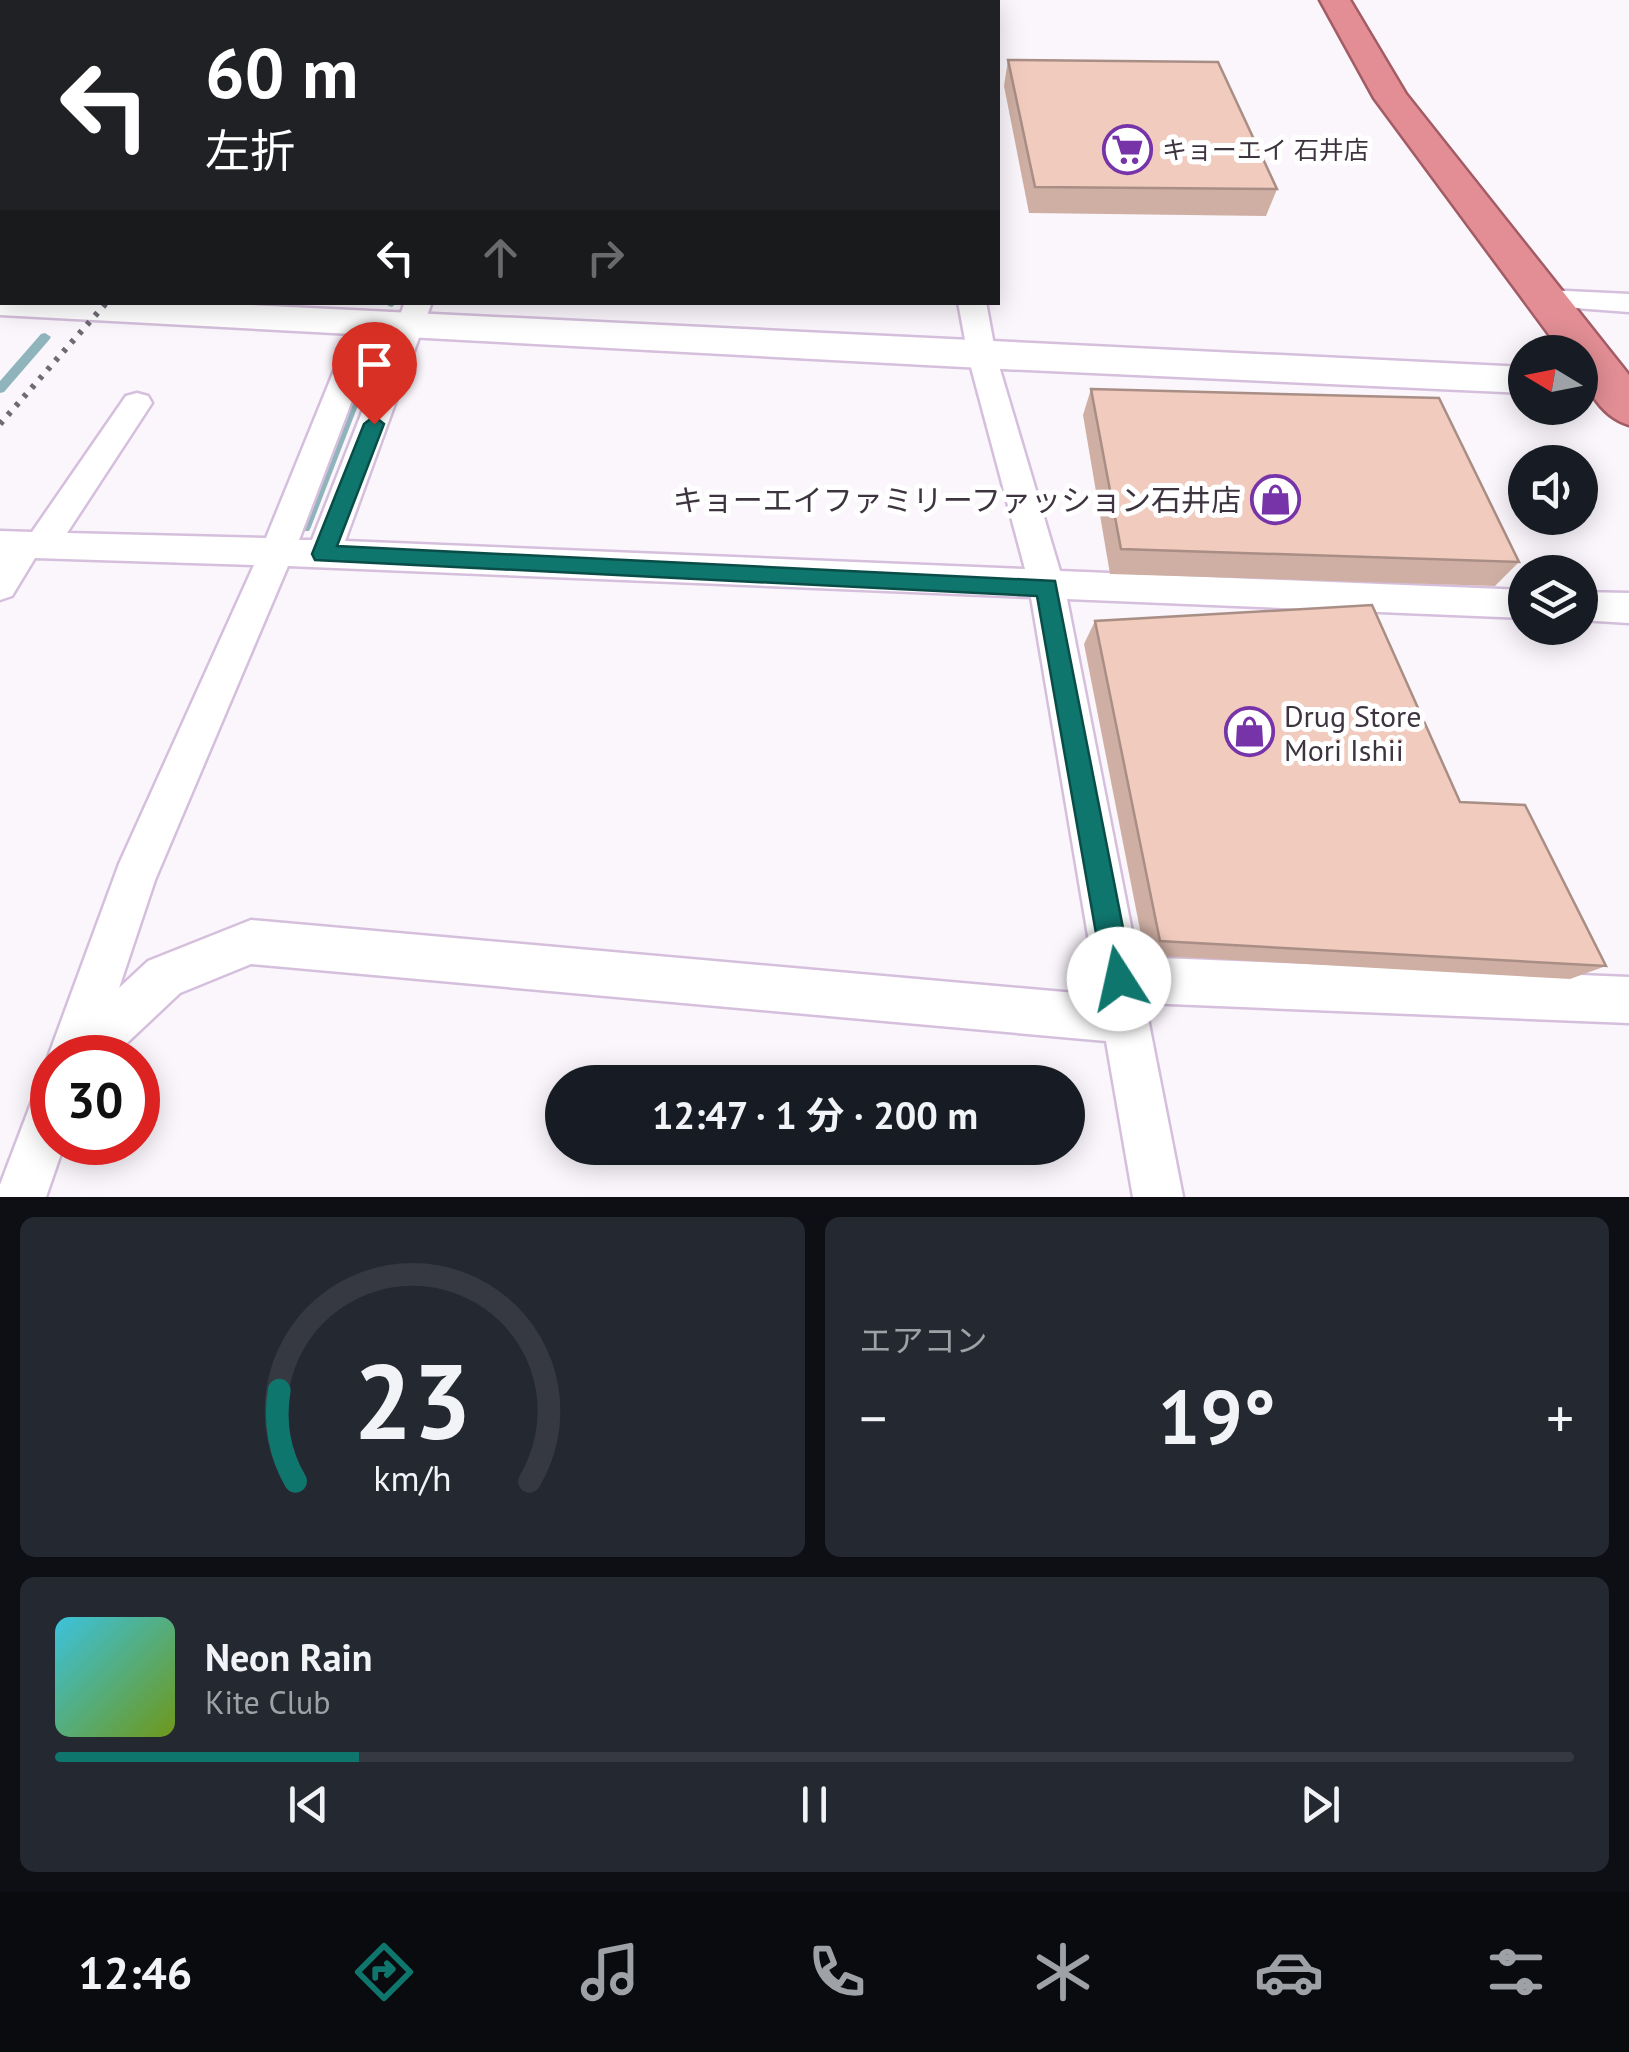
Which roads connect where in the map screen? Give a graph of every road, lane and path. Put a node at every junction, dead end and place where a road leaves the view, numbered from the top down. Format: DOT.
graph roads {
  1 [pos="1335,0"];
  2 [pos="1546,299"];
  3 [pos="1629,303"];
  4 [pos="57,305"];
  5 [pos="973,305"];
  6 [pos="416,314"];
  7 [pos="366,324"];
  8 [pos="982,356"];
  9 [pos="1508,379"];
  10 [pos="1607,392"];
  11 [pos="137,404"];
  12 [pos="23,544"];
  13 [pos="278,552"];
  14 [pos="323,554"];
  15 [pos="0,586"];
  16 [pos="1047,587"];
  17 [pos="1508,603"];
  18 [pos="1598,607"];
  19 [pos="1629,608"];
  20 [pos="1122,1000"];
  21 [pos="1629,1000"];
  22 [pos="82,1035"];
  23 [pos="100,1035"];
  24 [pos="32,1165"];
  25 [pos="20,1197"];
  26 [pos="1158,1197"];
  1 -- 2 [label="highway"];
  2 -- 3 [label="street"];
  2 -- 10 [label="highway"];
  4 -- 7 [label="street"];
  5 -- 8 [label="street"];
  6 -- 7 [label="street"];
  6 -- 8 [label="street"];
  6 -- 14 [label="street"];
  7 -- 13 [label="street"];
  8 -- 9 [label="street"];
  8 -- 16 [label="street"];
  11 -- 12 [label="street"];
  12 -- 13 [label="street"];
  12 -- 15 [label="street"];
  13 -- 14 [label="street"];
  13 -- 22 [label="street"];
  14 -- 16 [label="street"];
  16 -- 17 [label="street"];
  16 -- 20 [label="street"];
  18 -- 19 [label="street"];
  20 -- 21 [label="street"];
  20 -- 23 [label="street"];
  20 -- 26 [label="street"];
  24 -- 25 [label="street"];
}
